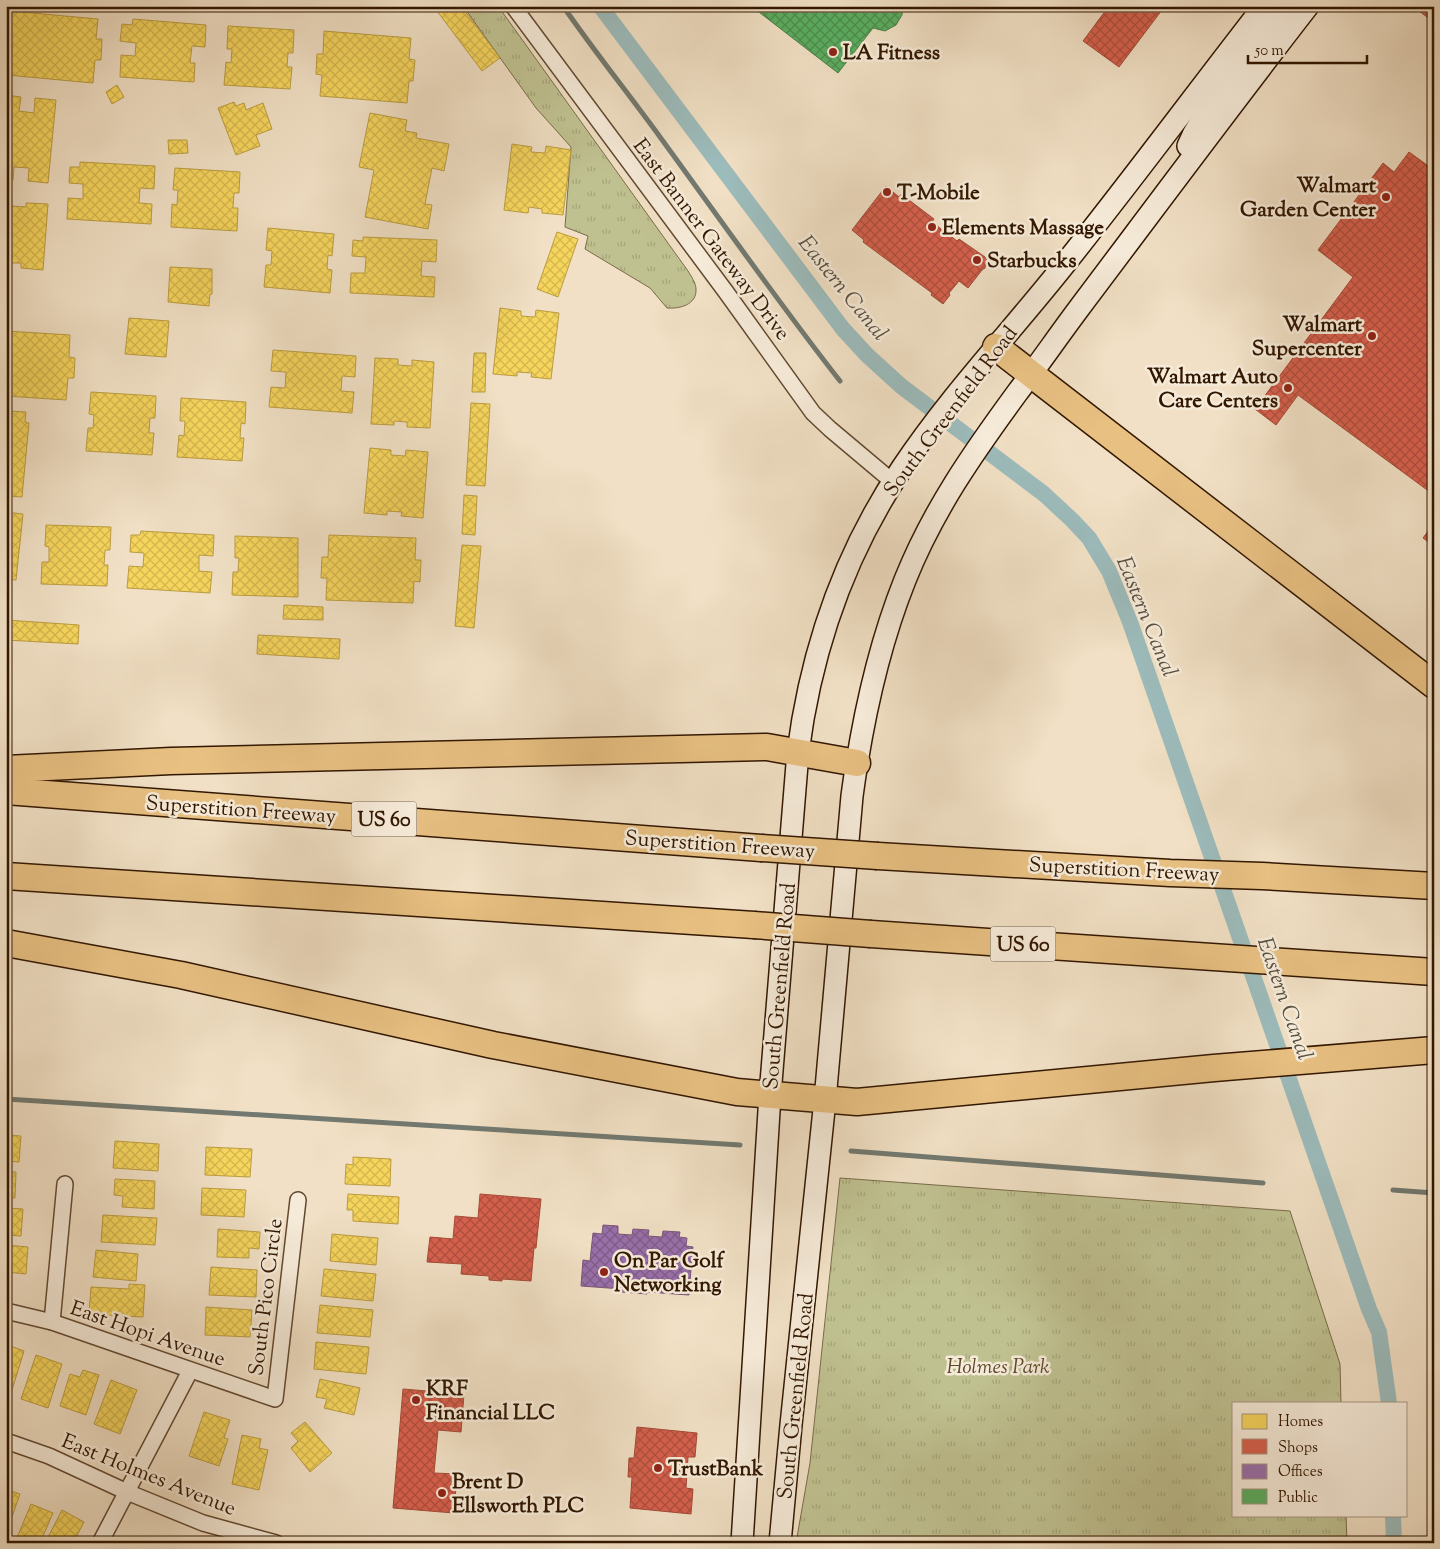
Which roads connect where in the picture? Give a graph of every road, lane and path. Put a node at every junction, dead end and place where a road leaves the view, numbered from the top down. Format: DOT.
graph roads {
  1 [pos="513,6"];
  2 [pos="1264,6"];
  3 [pos="1284,6"];
  4 [pos="1308,6"];
  5 [pos="1173,183"];
  6 [pos="996,348"];
  7 [pos="1031,374"];
  8 [pos="893,482"];
  9 [pos="1434,685"];
  10 [pos="798,752"];
  11 [pos="857,763"];
  12 [pos="6,769"];
  13 [pos="6,791"];
  14 [pos="6,876"];
  15 [pos="1434,886"];
  16 [pos="6,943"];
  17 [pos="1434,972"];
  18 [pos="1434,1050"];
  19 [pos="770,1095"];
  20 [pos="826,1100"];
  21 [pos="65,1184"];
  22 [pos="298,1200"];
  23 [pos="6,1311"];
  24 [pos="52,1322"];
  25 [pos="190,1371"];
  26 [pos="275,1399"];
  27 [pos="6,1441"];
  28 [pos="128,1492"];
  29 [pos="100,1543"];
  30 [pos="276,1543"];
  31 [pos="742,1543"];
  32 [pos="780,1543"];
  1 -- 8 [label="street, East Banner Gateway Drive"];
  2 -- 6 [label="main road, South Greenfield Road"];
  3 -- 5 [label="main road"];
  4 -- 5 [label="main road, South Greenfield Road"];
  5 -- 7 [label="main road, South Greenfield Road"];
  6 -- 7 [label="highway"];
  6 -- 8 [label="main road, South Greenfield Road"];
  7 -- 9 [label="highway"];
  7 -- 11 [label="main road, South Greenfield Road"];
  8 -- 10 [label="main road, South Greenfield Road"];
  10 -- 11 [label="highway"];
  10 -- 12 [label="highway"];
  10 -- 19 [label="main road, South Greenfield Road"];
  11 -- 20 [label="main road, South Greenfield Road"];
  13 -- 15 [label="highway, Superstition Freeway / US 60, bridge"];
  14 -- 17 [label="highway, US 60, bridge"];
  16 -- 19 [label="highway"];
  18 -- 20 [label="highway"];
  19 -- 20 [label="highway"];
  19 -- 31 [label="main road, South Greenfield Road"];
  20 -- 32 [label="main road, South Greenfield Road"];
  21 -- 24 [label="street"];
  22 -- 26 [label="street, South Pico Circle"];
  23 -- 24 [label="street, East Hopi Avenue"];
  24 -- 25 [label="street, East Hopi Avenue"];
  25 -- 26 [label="street, East Hopi Avenue"];
  25 -- 28 [label="street"];
  27 -- 28 [label="street, East Holmes Avenue"];
  28 -- 29 [label="street"];
  28 -- 30 [label="street, East Holmes Avenue"];
}
